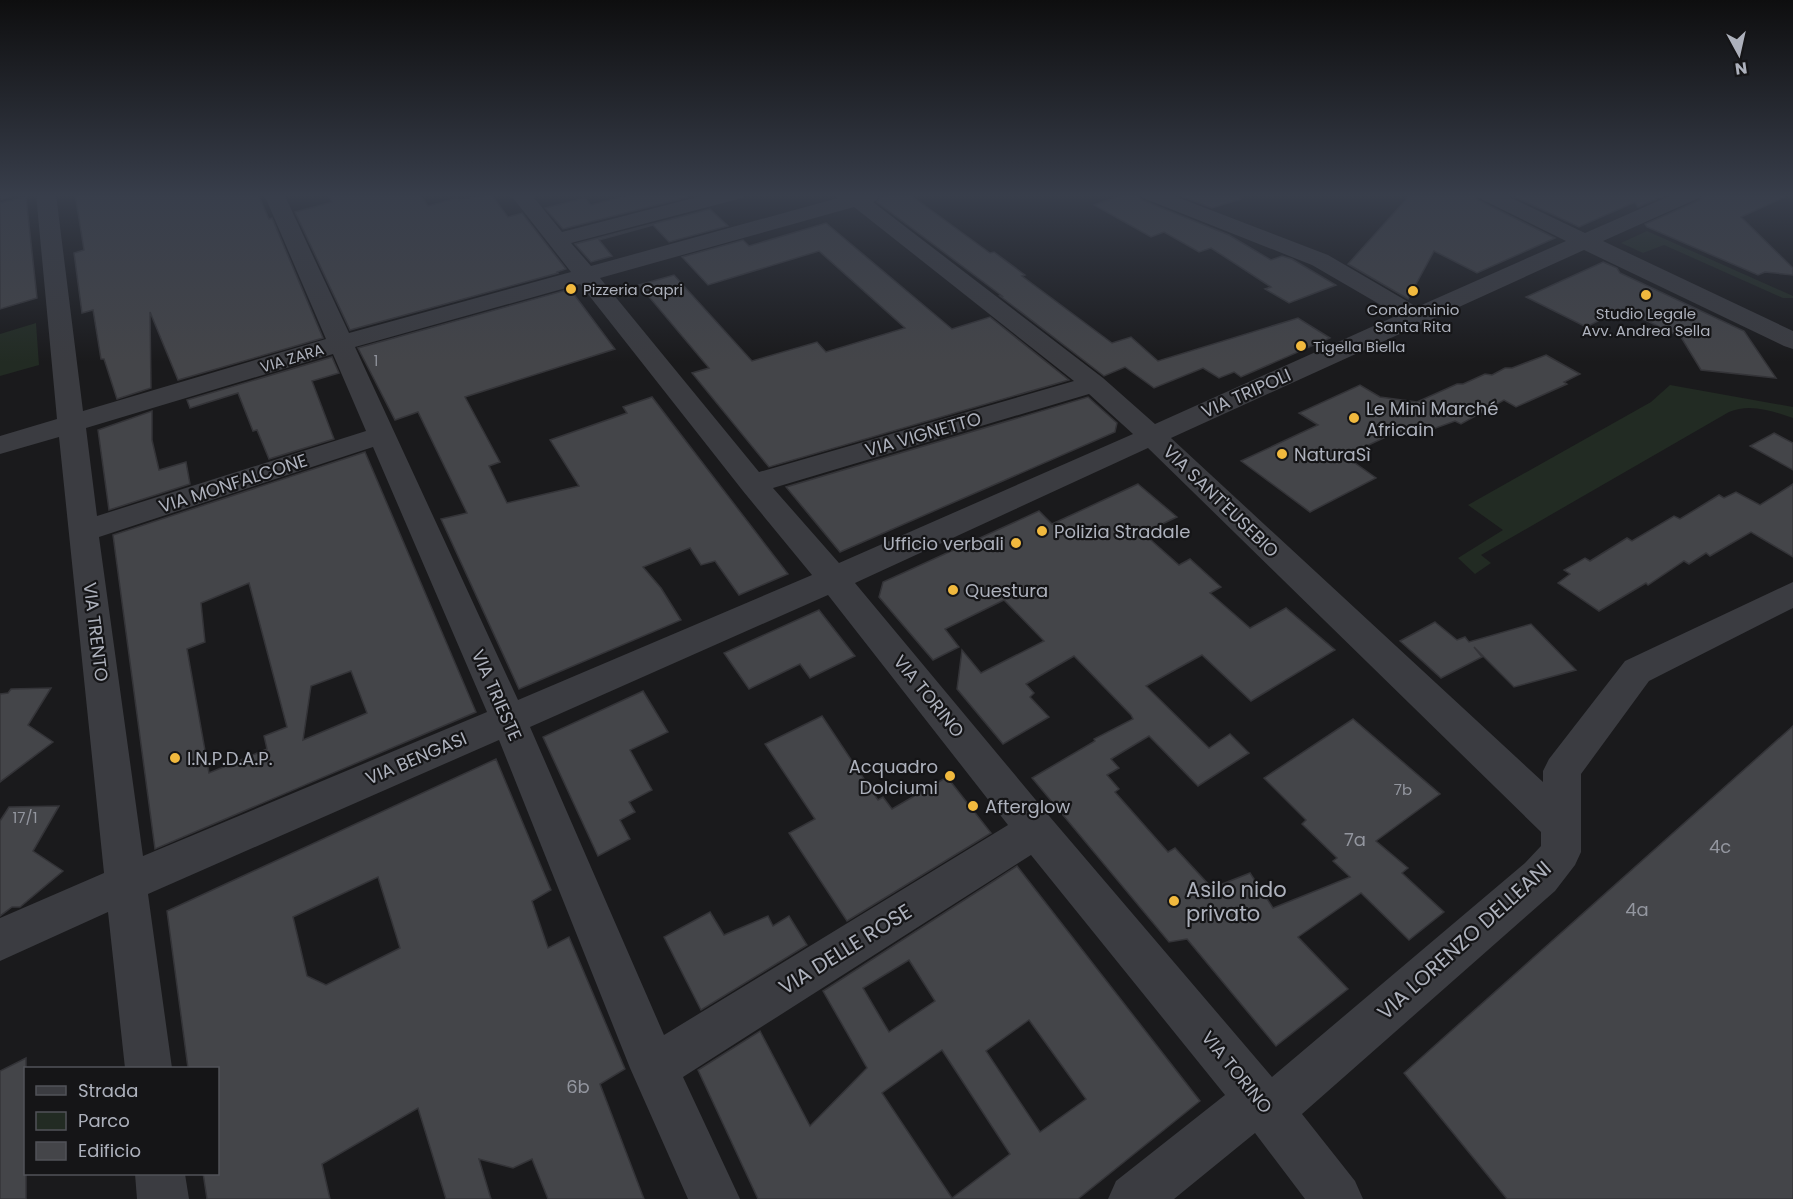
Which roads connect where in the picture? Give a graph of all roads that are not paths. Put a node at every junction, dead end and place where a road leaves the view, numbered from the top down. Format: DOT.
graph roads {
  1 [pos="52,250"];
  2 [pos="299,250"];
  3 [pos="564,250"];
  4 [pos="669,250"];
  5 [pos="927,250"];
  6 [pos="1294,250"];
  7 [pos="1565,250"];
  8 [pos="1604,250"];
  9 [pos="584,274"];
  10 [pos="1416,316"];
  11 [pos="1793,341"];
  12 [pos="341,343"];
  13 [pos="1094,384"];
  14 [pos="72,424"];
  15 [pos="382,435"];
  16 [pos="1151,435"];
  17 [pos="0,445"];
  18 [pos="753,484"];
  19 [pos="83,531"];
  20 [pos="834,579"];
  21 [pos="1793,594"];
  22 [pos="508,718"];
  23 [pos="1561,825"];
  24 [pos="1036,830"];
  25 [pos="127,882"];
  26 [pos="0,940"];
  27 [pos="148,1067"];
  28 [pos="654,1068"];
  29 [pos="1264,1105"];
  30 [pos="160,1175"];
  31 [pos="163,1199"];
  32 [pos="714,1199"];
  33 [pos="1134,1199"];
  34 [pos="1337,1199"];
  1 -- 14 [label="street, VIA TRENTO"];
  2 -- 12 [label="street, VIA TRIESTE"];
  3 -- 9 [label="street, VIA TORINO"];
  4 -- 9 [label="street, VIA ZARA"];
  5 -- 13 [label="street, VIA SANT'EUSEBIO"];
  6 -- 10 [label="street"];
  7 -- 10 [label="street, VIA TRIPOLI"];
  8 -- 11 [label="street"];
  9 -- 12 [label="street, VIA ZARA"];
  9 -- 18 [label="street, VIA TORINO"];
  10 -- 16 [label="street, VIA TRIPOLI"];
  12 -- 14 [label="street, VIA ZARA"];
  12 -- 15 [label="street, VIA TRIESTE"];
  13 -- 16 [label="street, VIA SANT'EUSEBIO"];
  13 -- 18 [label="street, VIA VIGNETTO"];
  14 -- 17 [label="street, VIA ZARA"];
  14 -- 19 [label="street, VIA TRENTO"];
  15 -- 19 [label="street, VIA MONFALCONE"];
  15 -- 22 [label="street, VIA TRIESTE"];
  16 -- 20 [label="street, VIA TRIPOLI"];
  16 -- 23 [label="street, VIA SANT'EUSEBIO"];
  18 -- 20 [label="street, VIA TORINO"];
  19 -- 25 [label="street, VIA TRENTO"];
  20 -- 22 [label="street, VIA BENGASI"];
  20 -- 24 [label="street, VIA TORINO"];
  21 -- 23 [label="street, VIA LORENZO DELLEANI"];
  22 -- 25 [label="street, VIA BENGASI"];
  22 -- 28 [label="street, VIA TRIESTE"];
  23 -- 29 [label="street, VIA LORENZO DELLEANI"];
  24 -- 28 [label="street, VIA DELLE ROSE"];
  24 -- 29 [label="street, VIA TORINO"];
  25 -- 26 [label="street, VIA BENGASI"];
  25 -- 27 [label="street, VIA TRENTO"];
  28 -- 32 [label="street, VIA TRIESTE"];
  29 -- 33 [label="street, VIA LORENZO DELLEANI"];
  29 -- 34 [label="street, VIA TORINO"];
  30 -- 31 [label="street"];
}
